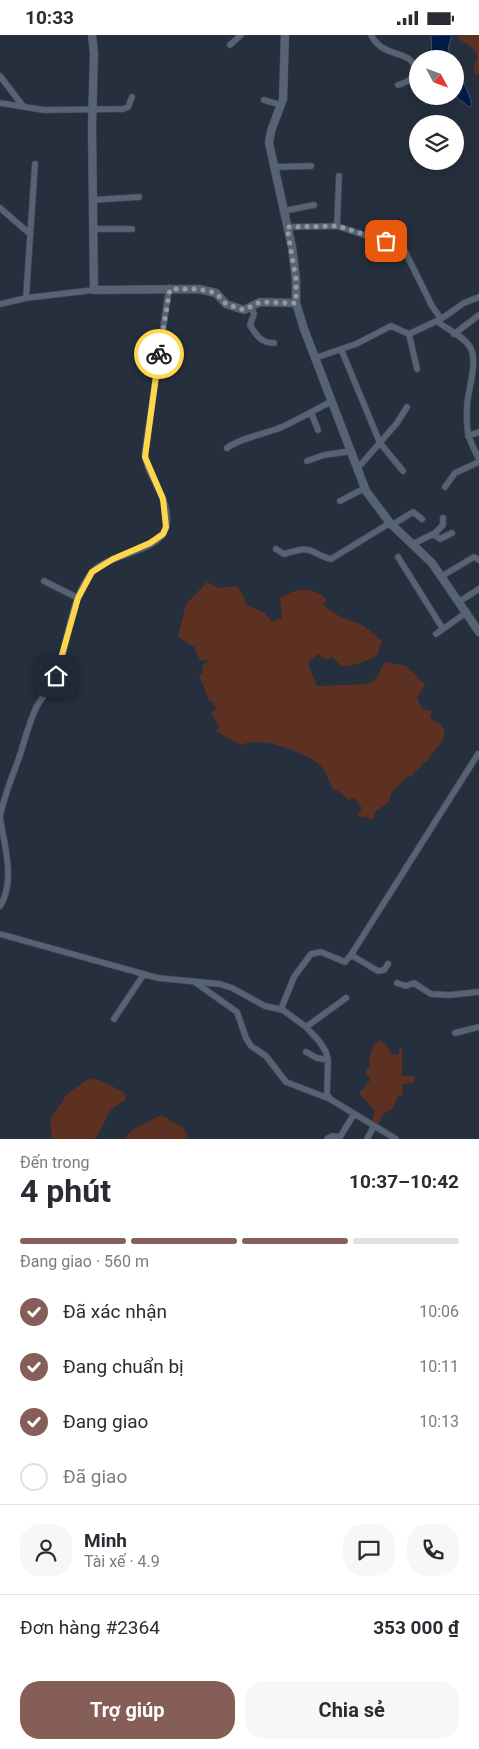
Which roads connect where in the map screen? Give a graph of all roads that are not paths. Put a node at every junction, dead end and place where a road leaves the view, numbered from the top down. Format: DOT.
graph roads {
  1 [pos="92,35"];
  2 [pos="241,35"];
  3 [pos="284,35"];
  4 [pos="371,35"];
  5 [pos="230,45"];
  6 [pos="0,76"];
  7 [pos="398,85"];
  8 [pos="132,97"];
  9 [pos="264,100"];
  10 [pos="0,103"];
  11 [pos="281,105"];
  12 [pos="23,106"];
  13 [pos="92,110"];
  14 [pos="35,164"];
  15 [pos="311,165"];
  16 [pos="274,167"];
  17 [pos="339,176"];
  18 [pos="138,197"];
  19 [pos="93,200"];
  20 [pos="314,205"];
  21 [pos="0,208"];
  22 [pos="283,211"];
  23 [pos="338,226"];
  24 [pos="287,227"];
  25 [pos="93,229"];
  26 [pos="132,229"];
  27 [pos="29,233"];
  28 [pos="170,289"];
  29 [pos="94,290"];
  30 [pos="479,297"];
  31 [pos="26,298"];
  32 [pos="296,303"];
  33 [pos="0,304"];
  34 [pos="249,308"];
  35 [pos="479,315"];
  36 [pos="439,320"];
  37 [pos="409,334"];
  38 [pos="454,334"];
  39 [pos="274,343"];
  40 [pos="341,349"];
  41 [pos="315,358"];
  42 [pos="416,369"];
  43 [pos="332,401"];
  44 [pos="407,407"];
  45 [pos="312,411"];
  46 [pos="318,430"];
  47 [pos="479,431"];
  48 [pos="468,436"];
  49 [pos="380,443"];
  50 [pos="227,448"];
  51 [pos="352,451"];
  52 [pos="479,458"];
  53 [pos="307,461"];
  54 [pos="357,469"];
  55 [pos="403,471"];
  56 [pos="445,487"];
  57 [pos="365,488"];
  58 [pos="340,501"];
  59 [pos="443,518"];
  60 [pos="422,519"];
  61 [pos="391,524"];
  62 [pos="452,533"];
  63 [pos="433,534"];
  64 [pos="413,544"];
  65 [pos="276,549"];
  66 [pos="398,557"];
  67 [pos="479,560"];
  68 [pos="442,576"];
  69 [pos="44,581"];
  70 [pos="479,589"];
  71 [pos="78,598"];
  72 [pos="460,601"];
  73 [pos="466,612"];
  74 [pos="443,629"];
  75 [pos="479,631"];
  76 [pos="436,634"];
  77 [pos="478,754"];
  78 [pos="3,790"];
  79 [pos="0,817"];
  80 [pos="0,906"];
  81 [pos="0,934"];
  82 [pos="352,955"];
  83 [pos="388,964"];
  84 [pos="144,974"];
  85 [pos="195,982"];
  86 [pos="397,983"];
  87 [pos="479,992"];
  88 [pos="346,998"];
  89 [pos="281,1009"];
  90 [pos="114,1019"];
  91 [pos="306,1027"];
  92 [pos="479,1027"];
  93 [pos="455,1033"];
  94 [pos="306,1052"];
  95 [pos="328,1060"];
  96 [pos="330,1099"];
  97 [pos="354,1114"];
  98 [pos="374,1126"];
  99 [pos="327,1139"];
  100 [pos="367,1139"];
  101 [pos="396,1139"];
  1 -- 13 [label="street"];
  2 -- 5 [label="street"];
  3 -- 11 [label="street"];
  4 -- 7 [label="street"];
  6 -- 12 [label="street"];
  8 -- 13 [label="street"];
  9 -- 11 [label="street"];
  10 -- 12 [label="street"];
  11 -- 16 [label="street"];
  12 -- 13 [label="street"];
  13 -- 19 [label="street"];
  14 -- 27 [label="street"];
  15 -- 16 [label="street"];
  16 -- 22 [label="street"];
  17 -- 23 [label="street"];
  18 -- 19 [label="street"];
  19 -- 25 [label="street"];
  20 -- 22 [label="street"];
  21 -- 27 [label="street"];
  22 -- 24 [label="street"];
  23 -- 24 [label="street"];
  23 -- 36 [label="street"];
  24 -- 32 [label="street"];
  25 -- 26 [label="street"];
  25 -- 29 [label="street"];
  27 -- 31 [label="street"];
  28 -- 29 [label="street"];
  28 -- 34 [label="street"];
  28 -- 71 [label="street"];
  29 -- 31 [label="street"];
  30 -- 36 [label="street"];
  31 -- 33 [label="street"];
  32 -- 34 [label="street"];
  32 -- 41 [label="street"];
  34 -- 39 [label="street"];
  35 -- 38 [label="street"];
  36 -- 37 [label="street"];
  36 -- 38 [label="street"];
  37 -- 40 [label="street"];
  37 -- 42 [label="street"];
  38 -- 48 [label="street"];
  40 -- 41 [label="street"];
  40 -- 49 [label="street"];
  41 -- 43 [label="street"];
  43 -- 45 [label="street"];
  43 -- 51 [label="street"];
  44 -- 49 [label="street"];
  45 -- 46 [label="street"];
  45 -- 50 [label="street"];
  47 -- 48 [label="street"];
  48 -- 52 [label="street"];
  49 -- 54 [label="street"];
  49 -- 55 [label="street"];
  51 -- 53 [label="street"];
  51 -- 54 [label="street"];
  52 -- 56 [label="street"];
  54 -- 57 [label="street"];
  57 -- 58 [label="street"];
  57 -- 61 [label="street"];
  59 -- 63 [label="street"];
  60 -- 61 [label="street"];
  61 -- 64 [label="street"];
  61 -- 65 [label="street"];
  62 -- 63 [label="street"];
  63 -- 64 [label="street"];
  64 -- 68 [label="street"];
  66 -- 74 [label="street"];
  67 -- 68 [label="street"];
  68 -- 72 [label="street"];
  69 -- 71 [label="street"];
  70 -- 72 [label="street"];
  71 -- 78 [label="street"];
  72 -- 73 [label="street"];
  73 -- 74 [label="street"];
  73 -- 75 [label="street"];
  74 -- 76 [label="street"];
  77 -- 82 [label="street"];
  78 -- 79 [label="street"];
  79 -- 80 [label="street"];
  81 -- 84 [label="street"];
  82 -- 83 [label="street"];
  82 -- 89 [label="street"];
  84 -- 85 [label="street"];
  84 -- 90 [label="street"];
  85 -- 89 [label="street"];
  85 -- 96 [label="street"];
  86 -- 87 [label="street"];
  88 -- 91 [label="street"];
  89 -- 91 [label="street"];
  91 -- 95 [label="street"];
  92 -- 93 [label="street"];
  94 -- 95 [label="street"];
  95 -- 96 [label="street"];
  96 -- 97 [label="street"];
  97 -- 98 [label="street"];
  97 -- 99 [label="street"];
  98 -- 100 [label="street"];
  98 -- 101 [label="street"];
}
